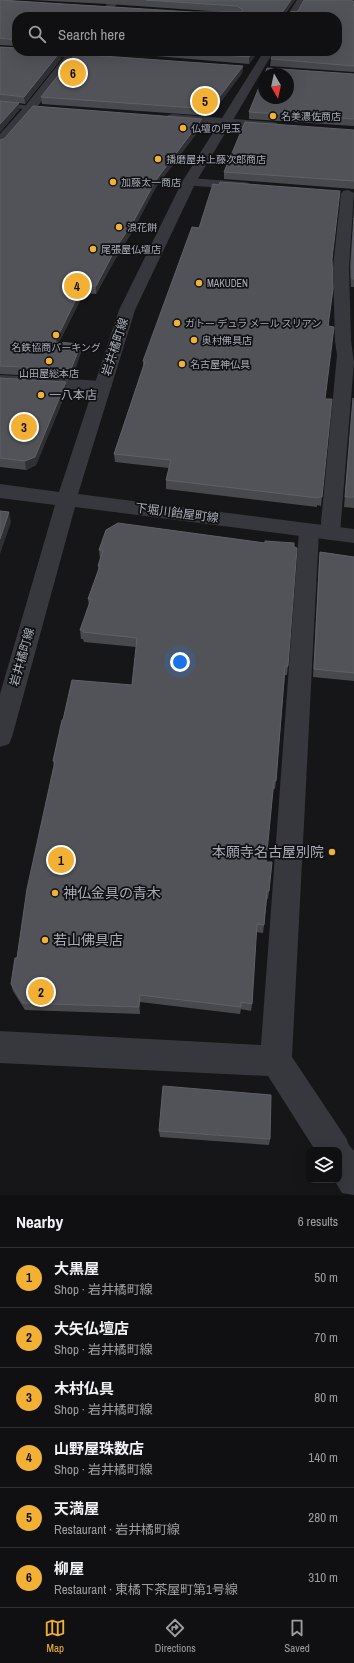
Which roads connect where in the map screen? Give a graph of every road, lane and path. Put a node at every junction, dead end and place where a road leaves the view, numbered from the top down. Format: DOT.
graph roads {
  1 [pos="302,0"];
  2 [pos="92,8"];
  3 [pos="108,9"];
  4 [pos="124,9"];
  5 [pos="294,12"];
  6 [pos="72,56"];
  7 [pos="99,56"];
  8 [pos="266,56"];
  9 [pos="116,58"];
  10 [pos="0,104"];
  11 [pos="30,108"];
  12 [pos="46,109"];
  13 [pos="164,118"];
  14 [pos="227,122"];
  15 [pos="282,126"];
  16 [pos="0,142"];
  17 [pos="189,182"];
  18 [pos="261,188"];
  19 [pos="345,194"];
  20 [pos="350,356"];
  21 [pos="0,380"];
  22 [pos="103,386"];
  23 [pos="0,491"];
  24 [pos="67,499"];
  25 [pos="320,532"];
  26 [pos="354,536"];
  27 [pos="1,731"];
  28 [pos="0,1047"];
  29 [pos="276,1061"];
  30 [pos="332,1147"];
  31 [pos="342,1163"];
  32 [pos="354,1181"];
  1 -- 5 [label="street"];
  2 -- 3 [label="street"];
  3 -- 4 [label="street"];
  6 -- 11 [label="street"];
  7 -- 9 [label="street"];
  8 -- 14 [label="street, 岩井橘町線"];
  10 -- 11 [label="lane"];
  11 -- 12 [label="street"];
  11 -- 16 [label="street"];
  13 -- 14 [label="street"];
  14 -- 15 [label="street"];
  14 -- 17 [label="street, 岩井橘町線"];
  17 -- 18 [label="street"];
  17 -- 22 [label="street, 岩井橘町線"];
  19 -- 20 [label="street"];
  20 -- 25 [label="street"];
  21 -- 22 [label="street"];
  22 -- 24 [label="street, 岩井橘町線"];
  23 -- 24 [label="street, 下堀川飴屋町線"];
  24 -- 25 [label="street, 下堀川飴屋町線"];
  24 -- 27 [label="street, 岩井橘町線"];
  25 -- 26 [label="street, 下堀川飴屋町線"];
  25 -- 29 [label="street"];
  28 -- 29 [label="street"];
  29 -- 30 [label="street"];
  31 -- 32 [label="street"];
}
